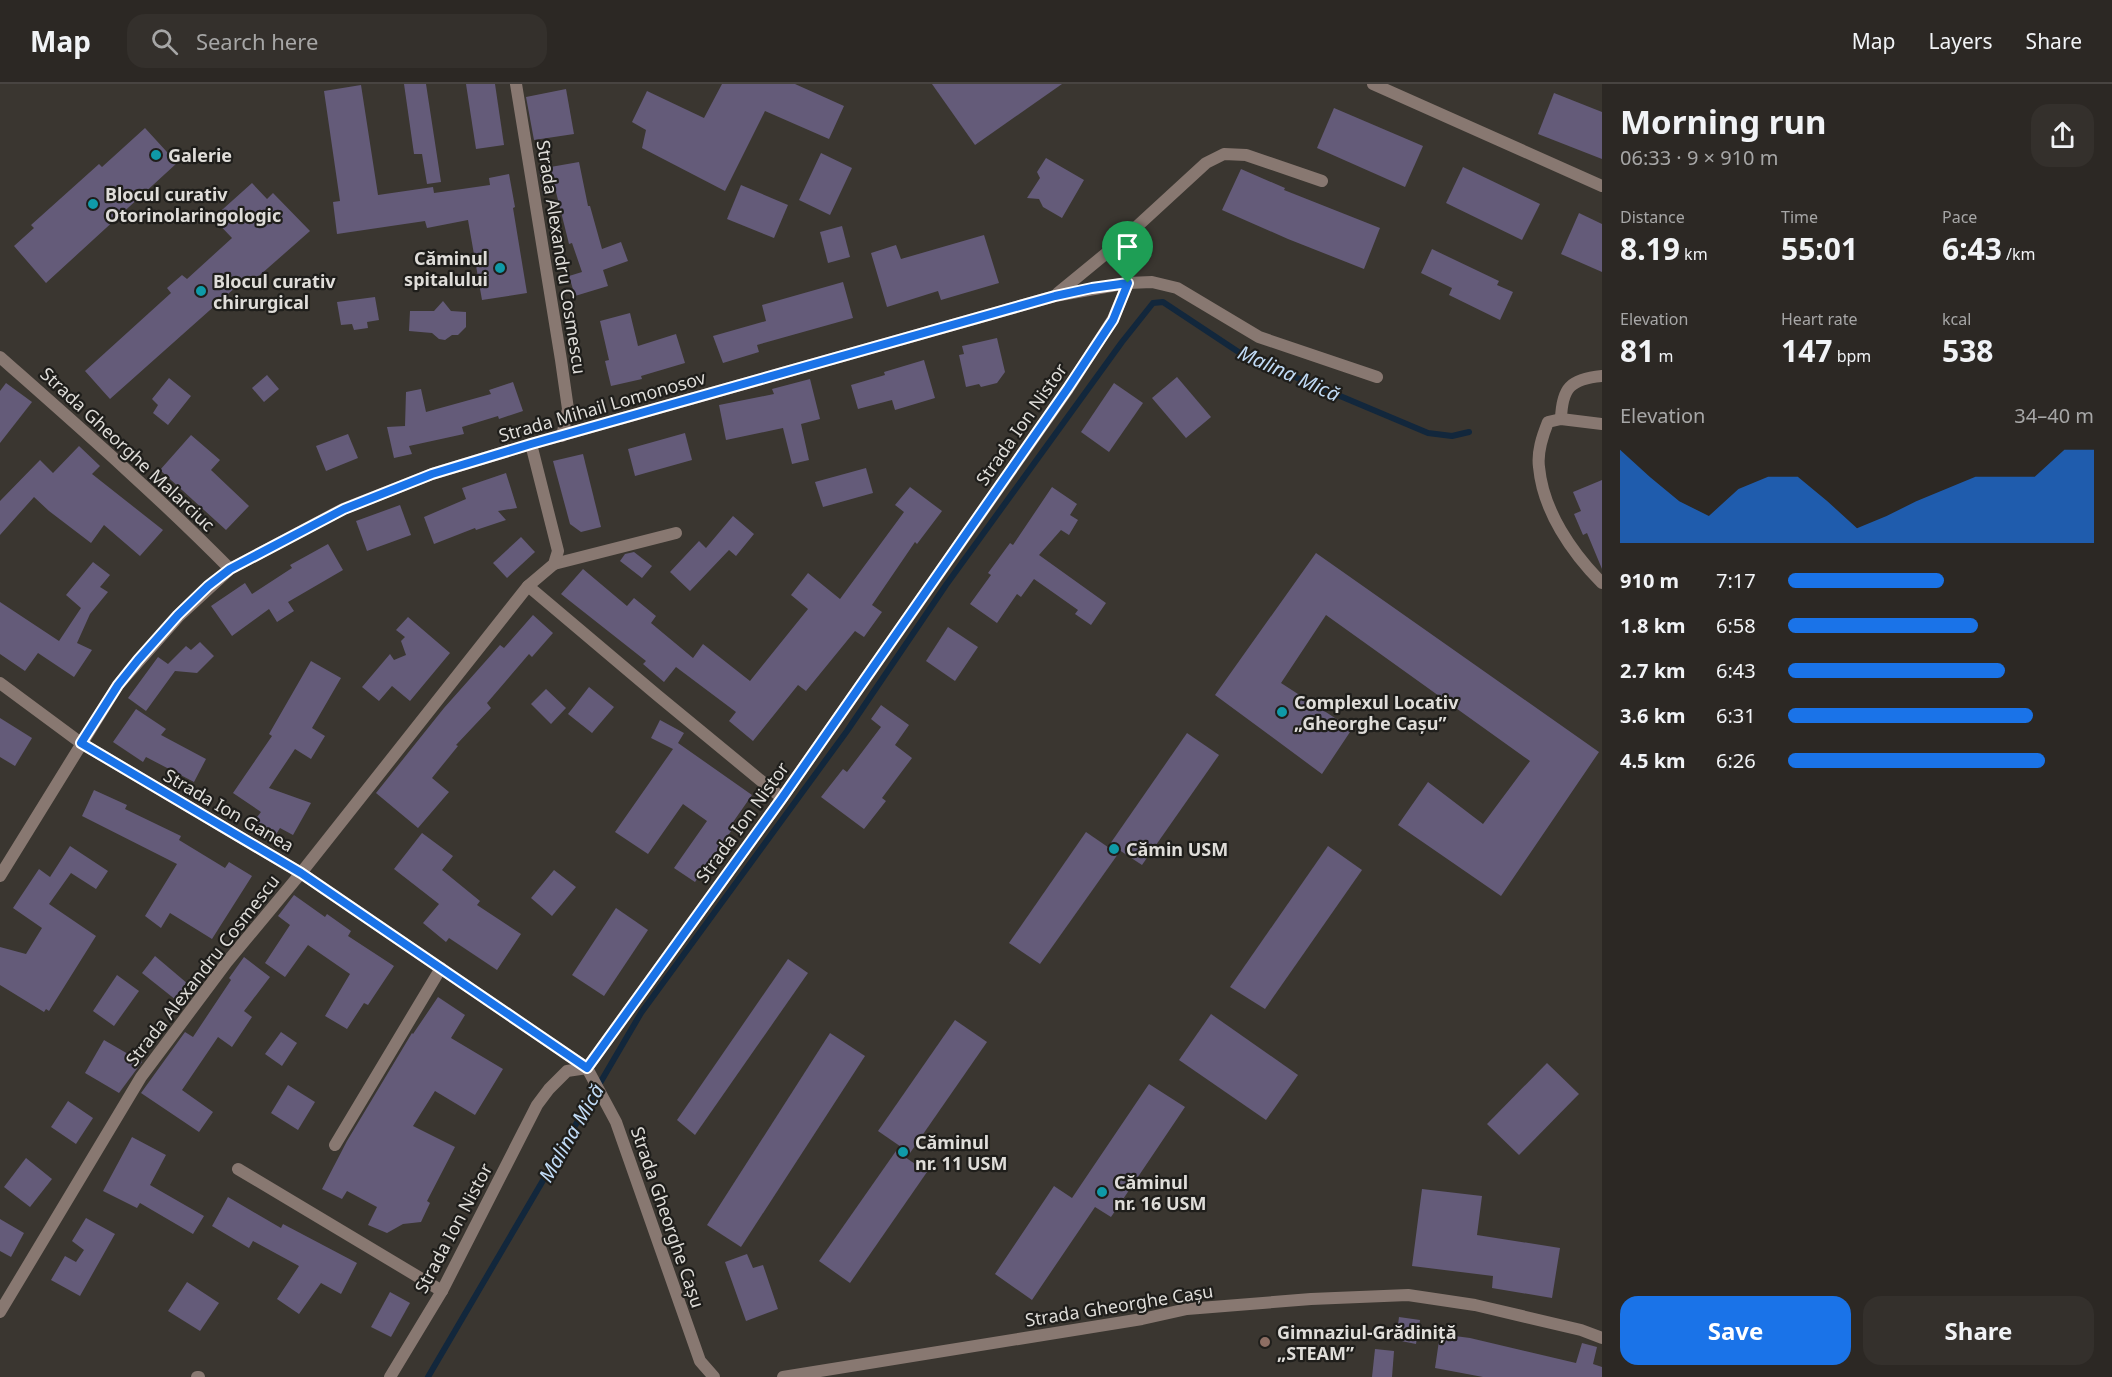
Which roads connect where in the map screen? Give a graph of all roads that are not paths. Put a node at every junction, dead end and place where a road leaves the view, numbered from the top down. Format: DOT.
graph roads {
  1 [pos="516,84"];
  2 [pos="1373,84"];
  3 [pos="1322,181"];
  4 [pos="1602,186"];
  5 [pos="1128,283"];
  6 [pos="1055,296"];
  7 [pos="0,357"];
  8 [pos="1602,376"];
  9 [pos="1377,377"];
  10 [pos="1561,419"];
  11 [pos="1602,424"];
  12 [pos="562,436"];
  13 [pos="531,444"];
  14 [pos="676,533"];
  15 [pos="554,564"];
  16 [pos="230,569"];
  17 [pos="1602,583"];
  18 [pos="528,586"];
  19 [pos="0,682"];
  20 [pos="81,743"];
  21 [pos="782,798"];
  22 [pos="301,873"];
  23 [pos="0,876"];
  24 [pos="441,968"];
  25 [pos="587,1068"];
  26 [pos="335,1145"];
  27 [pos="238,1169"];
  28 [pos="442,1291"];
  29 [pos="0,1312"];
  30 [pos="1602,1338"];
  31 [pos="390,1377"];
  32 [pos="714,1377"];
  33 [pos="783,1377"];
  1 -- 12 [label="street, Strada Alexandru Cosmescu"];
  2 -- 4 [label="street"];
  3 -- 6 [label="street"];
  5 -- 6 [label="street, Strada Mihail Lomonosov"];
  5 -- 9 [label="street, Strada Mihail Lomonosov"];
  5 -- 21 [label="street, Strada Ion Nistor"];
  6 -- 12 [label="street, Strada Mihail Lomonosov"];
  7 -- 16 [label="street, Strada Gheorghe Malarciuc"];
  8 -- 10 [label="street"];
  10 -- 11 [label="street"];
  10 -- 17 [label="street"];
  12 -- 13 [label="street, Strada Mihail Lomonosov"];
  13 -- 15 [label="street"];
  13 -- 16 [label="street, Strada Mihail Lomonosov"];
  14 -- 15 [label="street, Strada Alexandru Cosmescu"];
  15 -- 18 [label="street, Strada Alexandru Cosmescu"];
  16 -- 20 [label="street, Strada Mihail Lomonosov"];
  18 -- 21 [label="street"];
  18 -- 22 [label="street, Strada Alexandru Cosmescu"];
  19 -- 20 [label="street, Strada Ion Ganea"];
  20 -- 22 [label="street, Strada Ion Ganea"];
  20 -- 23 [label="street, Strada Mihail Lomonosov"];
  21 -- 25 [label="street, Strada Ion Nistor"];
  22 -- 24 [label="street, Strada Ion Ganea"];
  22 -- 29 [label="street, Strada Alexandru Cosmescu"];
  24 -- 25 [label="street, Strada Ion Ganea"];
  24 -- 26 [label="street"];
  25 -- 28 [label="street, Strada Ion Nistor"];
  25 -- 32 [label="street, Strada Gheorghe Cașu"];
  27 -- 28 [label="street"];
  28 -- 31 [label="street, Strada Ion Nistor"];
  30 -- 33 [label="street, Strada Gheorghe Cașu"];
}
